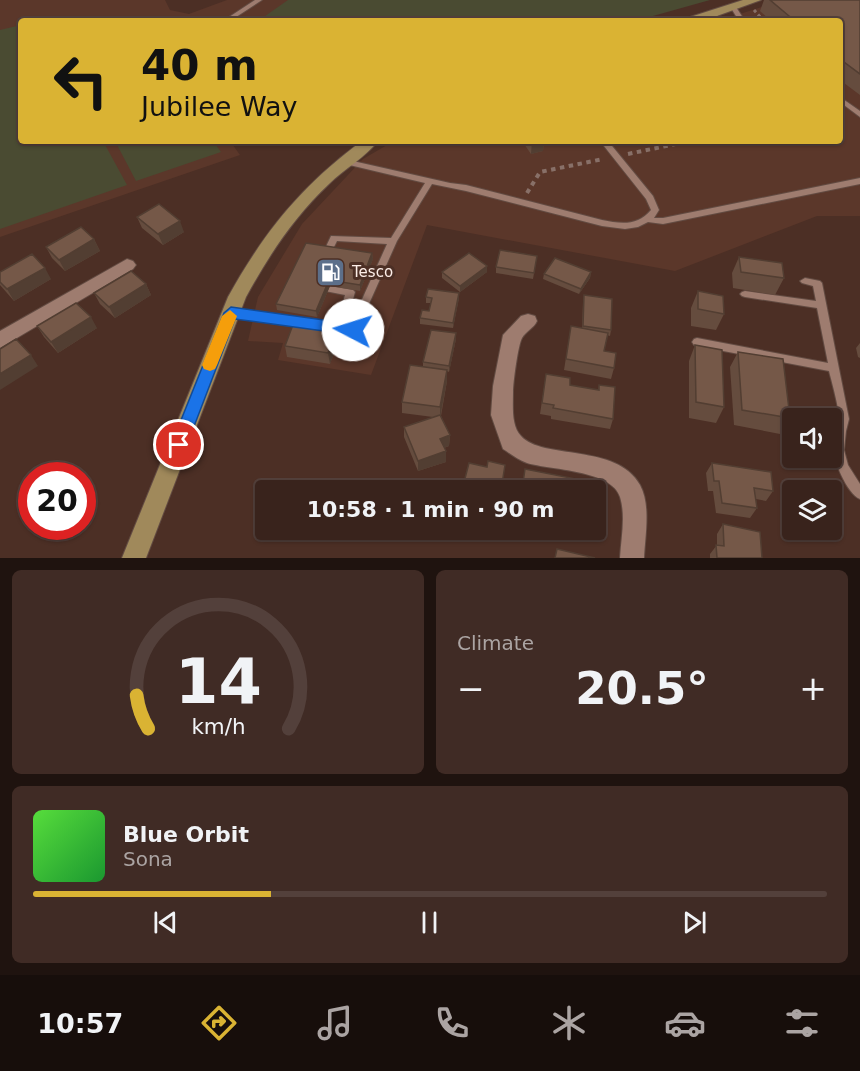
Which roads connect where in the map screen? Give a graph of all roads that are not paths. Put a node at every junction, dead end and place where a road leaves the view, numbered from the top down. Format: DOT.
graph roads {
  1 [pos="260,0"];
  2 [pos="755,0"];
  3 [pos="734,8"];
  4 [pos="231,18"];
  5 [pos="718,18"];
  6 [pos="740,18"];
  7 [pos="843,101"];
  8 [pos="860,115"];
  9 [pos="367,144"];
  10 [pos="607,144"];
  11 [pos="344,161"];
  12 [pos="860,181"];
  13 [pos="429,182"];
  14 [pos="649,220"];
  15 [pos="393,241"];
  16 [pos="127,265"];
  17 [pos="320,267"];
  18 [pos="316,276"];
  19 [pos="805,281"];
  20 [pos="745,294"];
  21 [pos="822,305"];
  22 [pos="231,313"];
  23 [pos="528,321"];
  24 [pos="340,330"];
  25 [pos="0,340"];
  26 [pos="697,342"];
  27 [pos="834,368"];
  28 [pos="860,494"];
  29 [pos="134,558"];
  30 [pos="632,558"];
  1 -- 4 [label="lane"];
  2 -- 3 [label="street"];
  3 -- 5 [label="street"];
  3 -- 6 [label="lane"];
  7 -- 8 [label="lane"];
  9 -- 11 [label="street"];
  10 -- 14 [label="lane"];
  11 -- 13 [label="lane"];
  11 -- 22 [label="street"];
  12 -- 14 [label="lane"];
  13 -- 14 [label="lane"];
  13 -- 15 [label="lane"];
  15 -- 17 [label="lane"];
  15 -- 24 [label="lane"];
  16 -- 25 [label="street"];
  18 -- 24 [label="lane"];
  19 -- 21 [label="lane"];
  20 -- 21 [label="lane"];
  21 -- 27 [label="lane"];
  22 -- 24 [label="lane"];
  22 -- 29 [label="street"];
  23 -- 30 [label="street"];
  26 -- 27 [label="lane"];
  27 -- 28 [label="lane"];
}
